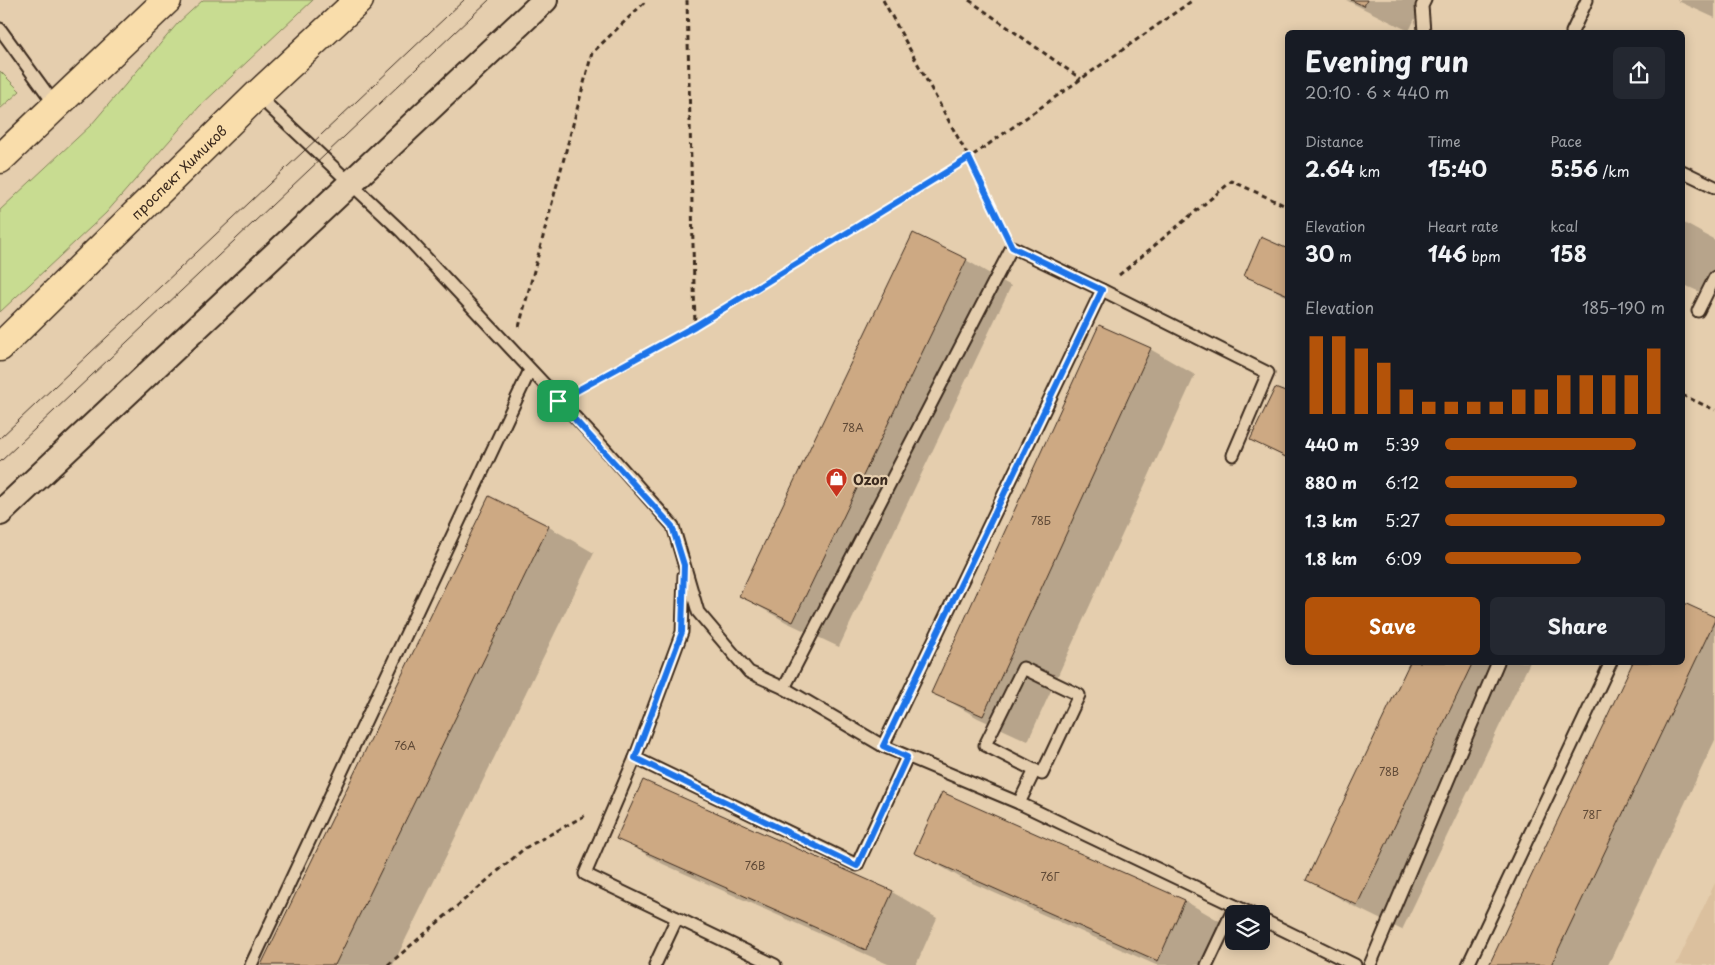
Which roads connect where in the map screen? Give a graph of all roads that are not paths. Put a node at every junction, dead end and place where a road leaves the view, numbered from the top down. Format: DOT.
graph roads {
  1 [pos="167,0"];
  2 [pos="359,0"];
  3 [pos="545,0"];
  4 [pos="1425,0"];
  5 [pos="1587,0"];
  6 [pos="0,29"];
  7 [pos="1424,30"];
  8 [pos="1573,30"];
  9 [pos="257,95"];
  10 [pos="56,106"];
  11 [pos="0,159"];
  12 [pos="1685,172"];
  13 [pos="350,182"];
  14 [pos="1715,186"];
  15 [pos="1715,277"];
  16 [pos="1102,290"];
  17 [pos="1698,311"];
  18 [pos="0,347"];
  19 [pos="530,370"];
  20 [pos="1233,455"];
  21 [pos="0,514"];
  22 [pos="684,565"];
  23 [pos="1497,665"];
  24 [pos="1610,665"];
  25 [pos="784,688"];
  26 [pos="883,746"];
  27 [pos="907,757"];
  28 [pos="635,758"];
  29 [pos="1035,770"];
  30 [pos="1019,803"];
  31 [pos="1233,905"];
  32 [pos="677,918"];
  33 [pos="1270,922"];
  34 [pos="1225,927"];
  35 [pos="251,965"];
  36 [pos="655,965"];
  37 [pos="775,965"];
  38 [pos="1207,965"];
  39 [pos="1355,965"];
  40 [pos="1370,965"];
  41 [pos="1468,965"];
  1 -- 10 [label="main road"];
  2 -- 9 [label="main road, проспект Химиков"];
  3 -- 13 [label="street"];
  4 -- 7 [label="lane"];
  5 -- 8 [label="lane"];
  6 -- 10 [label="lane"];
  9 -- 13 [label="lane"];
  9 -- 18 [label="main road, проспект Химиков"];
  10 -- 11 [label="main road"];
  12 -- 14 [label="lane"];
  13 -- 19 [label="lane"];
  13 -- 21 [label="street"];
  15 -- 17 [label="lane"];
  16 -- 20 [label="lane"];
  16 -- 25 [label="lane"];
  16 -- 26 [label="lane"];
  19 -- 22 [label="lane"];
  19 -- 35 [label="lane"];
  22 -- 25 [label="lane"];
  22 -- 28 [label="lane"];
  23 -- 40 [label="lane"];
  24 -- 41 [label="lane"];
  25 -- 26 [label="lane"];
  26 -- 27 [label="lane"];
  27 -- 28 [label="lane"];
  27 -- 30 [label="lane"];
  28 -- 32 [label="lane"];
  29 -- 29 [label="lane"];
  29 -- 30 [label="lane"];
  30 -- 31 [label="lane"];
  32 -- 36 [label="lane"];
  32 -- 37 [label="lane"];
  33 -- 39 [label="lane"];
  34 -- 38 [label="lane"];
}
